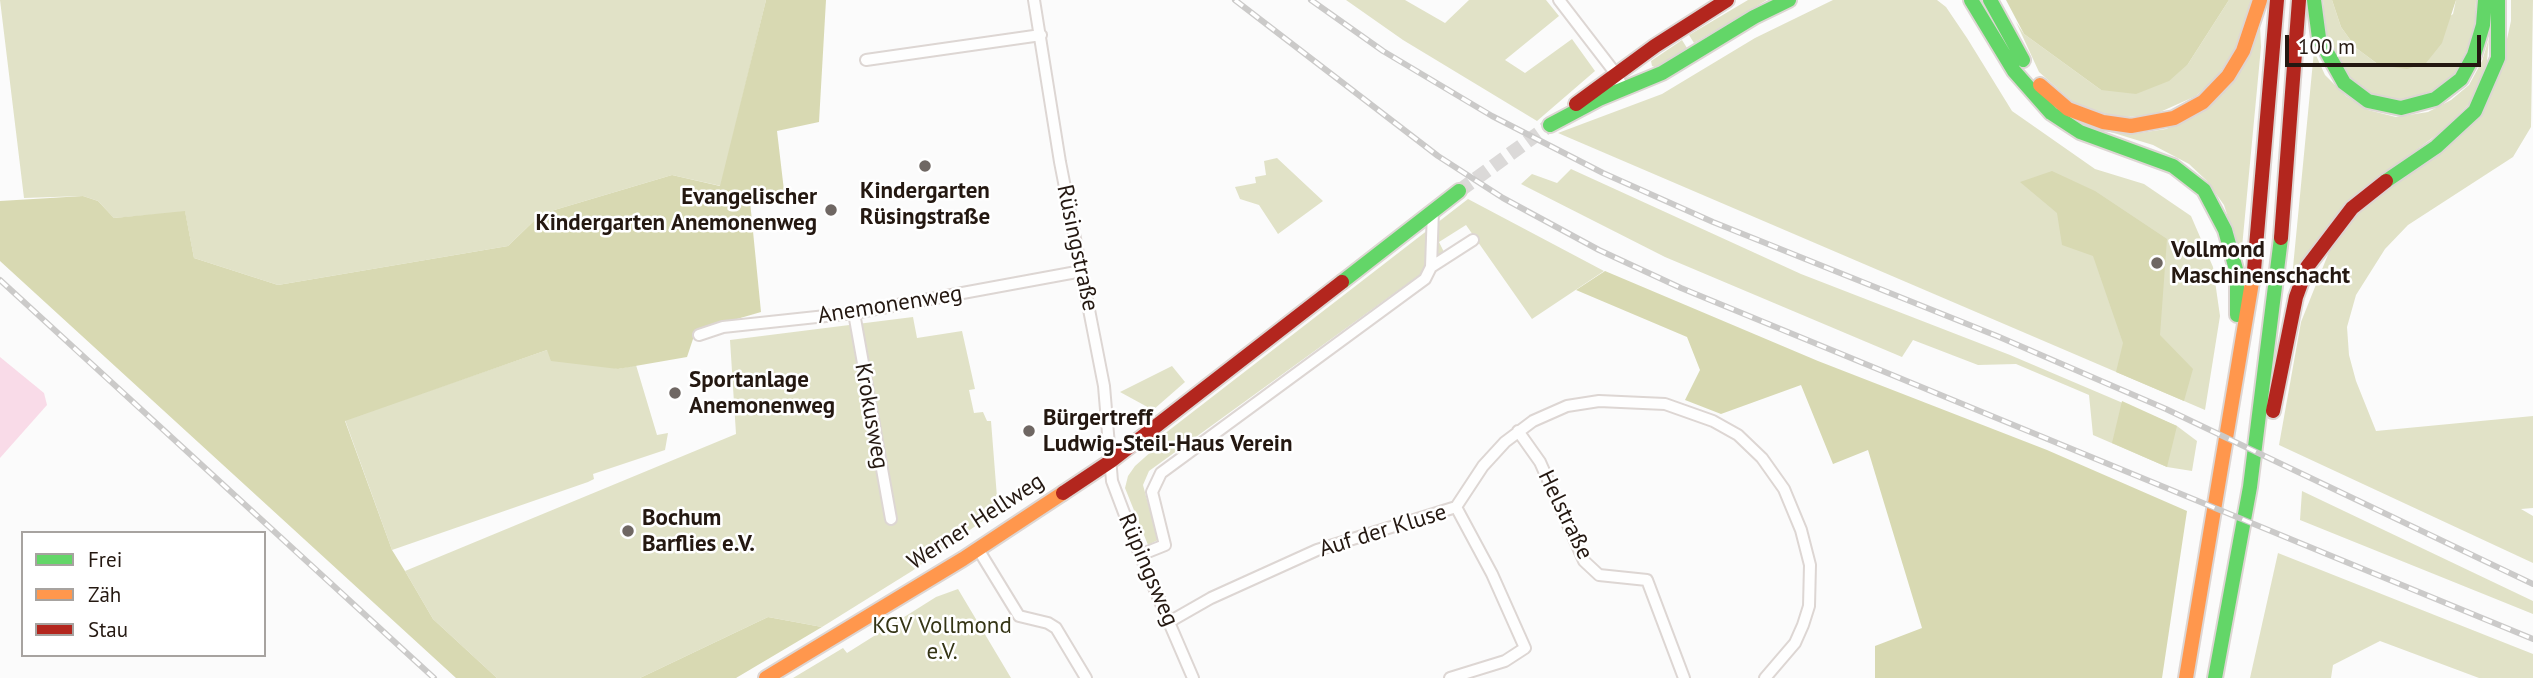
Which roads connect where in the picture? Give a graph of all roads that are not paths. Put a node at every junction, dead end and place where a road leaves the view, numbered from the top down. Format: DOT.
graph roads {
  1 [pos="1034,0"];
  2 [pos="1559,0"];
  3 [pos="1727,0"];
  4 [pos="1789,0"];
  5 [pos="1971,0"];
  6 [pos="1990,0"];
  7 [pos="2260,0"];
  8 [pos="2277,0"];
  9 [pos="2299,0"];
  10 [pos="2314,0"];
  11 [pos="2485,0"];
  12 [pos="2498,0"];
  13 [pos="1041,35"];
  14 [pos="866,60"];
  15 [pos="1616,74"];
  16 [pos="1625,90"];
  17 [pos="1459,191"];
  18 [pos="1433,210"];
  19 [pos="1473,240"];
  20 [pos="1431,267"];
  21 [pos="1082,271"];
  22 [pos="854,313"];
  23 [pos="699,335"];
  24 [pos="2240,368"];
  25 [pos="1518,431"];
  26 [pos="1111,461"];
  27 [pos="2249,487"];
  28 [pos="1456,507"];
  29 [pos="891,519"];
  30 [pos="978,549"];
  31 [pos="1140,555"];
  32 [pos="1169,622"];
  33 [pos="766,678"];
  34 [pos="1086,678"];
  35 [pos="1192,678"];
  36 [pos="1450,678"];
  37 [pos="1684,678"];
  38 [pos="1765,678"];
  39 [pos="2186,678"];
  40 [pos="2215,678"];
  1 -- 13 [label="street, Rüsingstraße"];
  2 -- 15 [label="street"];
  3 -- 15 [label="main road"];
  4 -- 16 [label="main road"];
  5 -- 24 [label="main road"];
  6 -- 7 [label="main road"];
  8 -- 24 [label="main road"];
  9 -- 27 [label="main road"];
  10 -- 11 [label="main road"];
  12 -- 27 [label="main road"];
  13 -- 14 [label="street"];
  13 -- 21 [label="street, Rüsingstraße"];
  15 -- 16 [label="street"];
  15 -- 16 [label="main road"];
  17 -- 18 [label="main road, Werner Hellweg"];
  18 -- 20 [label="street"];
  18 -- 26 [label="main road, Werner Hellweg"];
  19 -- 20 [label="street"];
  20 -- 31 [label="street"];
  21 -- 22 [label="street, Anemonenweg"];
  21 -- 26 [label="street, Rüsingstraße"];
  22 -- 23 [label="street, Anemonenweg"];
  22 -- 29 [label="street, Krokusweg"];
  24 -- 39 [label="main road"];
  25 -- 28 [label="street"];
  25 -- 37 [label="street, Helstraße"];
  25 -- 38 [label="street"];
  26 -- 30 [label="main road, Werner Hellweg"];
  26 -- 31 [label="street, Rüpingsweg"];
  27 -- 40 [label="main road"];
  28 -- 32 [label="street, Auf der Kluse"];
  28 -- 36 [label="street, Auf der Kluse"];
  30 -- 33 [label="main road, Werner Hellweg"];
  30 -- 34 [label="street"];
  31 -- 32 [label="street, Rüpingsweg"];
  32 -- 35 [label="street, Rüpingsweg"];
}
